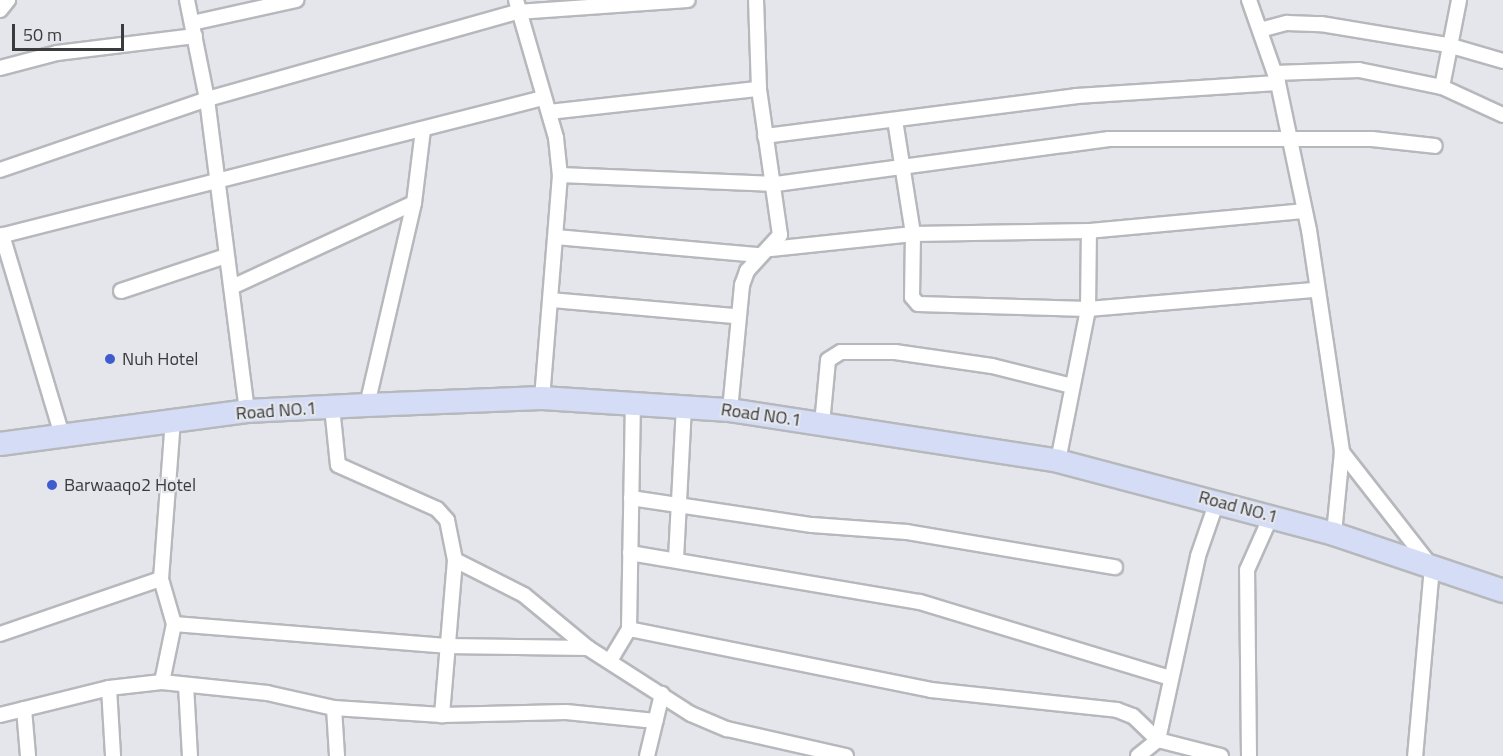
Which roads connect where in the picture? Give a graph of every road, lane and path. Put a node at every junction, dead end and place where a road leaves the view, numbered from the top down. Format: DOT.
graph roads {
  1 [pos="8,0"];
  2 [pos="187,0"];
  3 [pos="296,0"];
  4 [pos="688,0"];
  5 [pos="756,0"];
  6 [pos="1249,0"];
  7 [pos="1459,0"];
  8 [pos="517,6"];
  9 [pos="0,10"];
  10 [pos="194,29"];
  11 [pos="1260,30"];
  12 [pos="1448,45"];
  13 [pos="1503,62"];
  14 [pos="0,68"];
  15 [pos="1276,78"];
  16 [pos="1442,87"];
  17 [pos="759,89"];
  18 [pos="543,98"];
  19 [pos="207,99"];
  20 [pos="549,112"];
  21 [pos="1503,116"];
  22 [pos="895,120"];
  23 [pos="423,130"];
  24 [pos="765,136"];
  25 [pos="1292,140"];
  26 [pos="1435,146"];
  27 [pos="902,166"];
  28 [pos="0,169"];
  29 [pos="560,175"];
  30 [pos="218,184"];
  31 [pos="776,184"];
  32 [pos="414,204"];
  33 [pos="1304,211"];
  34 [pos="1089,231"];
  35 [pos="913,234"];
  36 [pos="1,235"];
  37 [pos="556,237"];
  38 [pos="765,252"];
  39 [pos="226,256"];
  40 [pos="232,287"];
  41 [pos="1316,290"];
  42 [pos="121,291"];
  43 [pos="551,300"];
  44 [pos="1088,309"];
  45 [pos="735,316"];
  46 [pos="1072,386"];
  47 [pos="542,398"];
  48 [pos="633,402"];
  49 [pos="367,405"];
  50 [pos="684,406"];
  51 [pos="332,407"];
  52 [pos="730,410"];
  53 [pos="247,411"];
  54 [pos="173,420"];
  55 [pos="822,424"];
  56 [pos="62,435"];
  57 [pos="0,444"];
  58 [pos="1342,452"];
  59 [pos="1058,461"];
  60 [pos="631,498"];
  61 [pos="1217,501"];
  62 [pos="679,505"];
  63 [pos="1270,516"];
  64 [pos="1334,534"];
  65 [pos="630,553"];
  66 [pos="676,559"];
  67 [pos="455,560"];
  68 [pos="1115,567"];
  69 [pos="1432,567"];
  70 [pos="161,579"];
  71 [pos="1503,591"];
  72 [pos="174,624"];
  73 [pos="628,629"];
  74 [pos="0,634"];
  75 [pos="446,646"];
  76 [pos="588,648"];
  77 [pos="611,658"];
  78 [pos="1170,678"];
  79 [pos="162,682"];
  80 [pos="186,685"];
  81 [pos="110,687"];
  82 [pos="662,694"];
  83 [pos="334,708"];
  84 [pos="24,709"];
  85 [pos="0,715"];
  86 [pos="442,715"];
  87 [pos="656,721"];
  88 [pos="1158,740"];
  89 [pos="27,756"];
  90 [pos="113,756"];
  91 [pos="190,756"];
  92 [pos="337,756"];
  93 [pos="647,756"];
  94 [pos="846,756"];
  95 [pos="1138,756"];
  96 [pos="1221,756"];
  97 [pos="1249,756"];
  98 [pos="1415,756"];
  1 -- 9 [label="street"];
  2 -- 10 [label="street"];
  3 -- 10 [label="street"];
  4 -- 8 [label="street"];
  5 -- 17 [label="street"];
  6 -- 11 [label="street"];
  7 -- 12 [label="street"];
  8 -- 18 [label="street"];
  8 -- 19 [label="street"];
  10 -- 14 [label="street"];
  10 -- 19 [label="street"];
  11 -- 12 [label="street"];
  11 -- 15 [label="street"];
  12 -- 13 [label="street"];
  12 -- 16 [label="street"];
  15 -- 16 [label="street"];
  15 -- 22 [label="street"];
  15 -- 25 [label="street"];
  16 -- 21 [label="street"];
  17 -- 20 [label="street"];
  17 -- 24 [label="street"];
  18 -- 20 [label="street"];
  18 -- 23 [label="street"];
  19 -- 28 [label="street"];
  19 -- 30 [label="street"];
  20 -- 29 [label="street"];
  22 -- 24 [label="street"];
  22 -- 27 [label="street"];
  23 -- 30 [label="street"];
  23 -- 32 [label="street"];
  24 -- 31 [label="street"];
  25 -- 26 [label="street"];
  25 -- 27 [label="street"];
  25 -- 33 [label="street"];
  27 -- 31 [label="street"];
  27 -- 35 [label="street"];
  29 -- 31 [label="street"];
  29 -- 37 [label="street"];
  30 -- 36 [label="street"];
  30 -- 39 [label="street"];
  31 -- 38 [label="street"];
  32 -- 40 [label="street"];
  32 -- 49 [label="street"];
  33 -- 34 [label="street"];
  33 -- 41 [label="street"];
  34 -- 35 [label="street"];
  34 -- 44 [label="street"];
  35 -- 38 [label="street"];
  35 -- 44 [label="street"];
  36 -- 56 [label="street"];
  37 -- 38 [label="street"];
  37 -- 43 [label="street"];
  38 -- 45 [label="street"];
  39 -- 40 [label="street"];
  39 -- 42 [label="street"];
  40 -- 53 [label="street"];
  41 -- 44 [label="street"];
  41 -- 58 [label="street"];
  43 -- 45 [label="street"];
  43 -- 47 [label="street"];
  44 -- 46 [label="street"];
  45 -- 52 [label="street"];
  46 -- 55 [label="street"];
  46 -- 59 [label="street"];
  47 -- 48 [label="highway, Road NO.1"];
  47 -- 49 [label="highway, Road NO.1"];
  48 -- 50 [label="highway, Road NO.1"];
  48 -- 60 [label="street"];
  49 -- 51 [label="highway, Road NO.1"];
  50 -- 52 [label="highway, Road NO.1"];
  50 -- 62 [label="street"];
  51 -- 53 [label="highway, Road NO.1"];
  51 -- 67 [label="street"];
  52 -- 55 [label="highway, Road NO.1"];
  53 -- 54 [label="highway, Road NO.1"];
  54 -- 56 [label="highway, Road NO.1"];
  54 -- 70 [label="street"];
  55 -- 59 [label="highway, Road NO.1"];
  56 -- 57 [label="highway, Road NO.1"];
  58 -- 64 [label="street"];
  58 -- 69 [label="street"];
  59 -- 61 [label="highway, Road NO.1"];
  60 -- 62 [label="street"];
  60 -- 65 [label="street"];
  61 -- 63 [label="highway, Road NO.1"];
  61 -- 78 [label="street"];
  62 -- 66 [label="street"];
  62 -- 68 [label="street"];
  63 -- 64 [label="highway, Road NO.1"];
  63 -- 97 [label="street"];
  64 -- 69 [label="highway, Road NO.1"];
  65 -- 66 [label="street"];
  65 -- 73 [label="street"];
  66 -- 78 [label="street"];
  67 -- 75 [label="street"];
  67 -- 76 [label="street"];
  69 -- 71 [label="highway, Road NO.1"];
  69 -- 98 [label="street"];
  70 -- 72 [label="street"];
  70 -- 74 [label="street"];
  72 -- 75 [label="street"];
  72 -- 79 [label="street"];
  73 -- 77 [label="street"];
  73 -- 88 [label="street"];
  75 -- 76 [label="street"];
  75 -- 86 [label="street"];
  76 -- 77 [label="street"];
  77 -- 82 [label="street"];
  78 -- 88 [label="street"];
  79 -- 80 [label="street"];
  79 -- 81 [label="street"];
  80 -- 83 [label="street"];
  80 -- 91 [label="street"];
  81 -- 84 [label="street"];
  81 -- 90 [label="street"];
  82 -- 87 [label="street"];
  82 -- 94 [label="street"];
  83 -- 86 [label="street"];
  83 -- 92 [label="street"];
  84 -- 85 [label="street"];
  84 -- 89 [label="street"];
  86 -- 87 [label="street"];
  87 -- 93 [label="street"];
  88 -- 95 [label="street"];
  88 -- 96 [label="street"];
}
